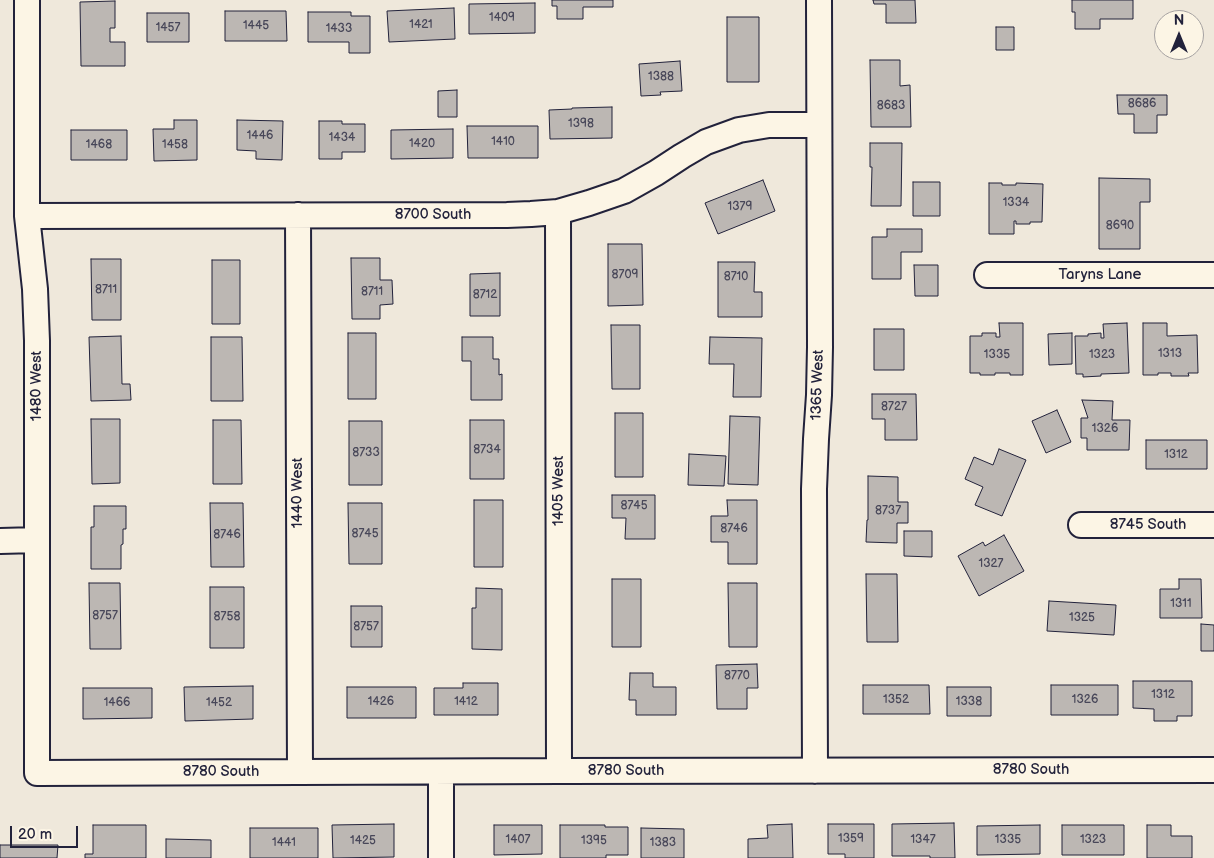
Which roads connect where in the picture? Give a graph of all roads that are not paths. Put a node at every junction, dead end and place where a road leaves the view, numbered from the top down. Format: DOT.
graph roads {
  1 [pos="27,0"];
  2 [pos="819,0"];
  3 [pos="819,125"];
  4 [pos="558,212"];
  5 [pos="298,215"];
  6 [pos="27,216"];
  7 [pos="987,275"];
  8 [pos="1214,275"];
  9 [pos="1081,525"];
  10 [pos="1214,525"];
  11 [pos="37,540"];
  12 [pos="0,541"];
  13 [pos="1214,770"];
  14 [pos="559,771"];
  15 [pos="815,771"];
  16 [pos="300,772"];
  17 [pos="441,772"];
  18 [pos="37,773"];
  19 [pos="441,858"];
  1 -- 6 [label="street, 1480 West"];
  2 -- 3 [label="street, 1365 West"];
  3 -- 4 [label="street, 8700 South"];
  3 -- 15 [label="street, 1365 West"];
  4 -- 5 [label="street, 8700 South"];
  4 -- 14 [label="street, 1405 West"];
  5 -- 6 [label="street, 8700 South"];
  5 -- 16 [label="street, 1440 West"];
  6 -- 11 [label="street, 1480 West"];
  7 -- 8 [label="street, Taryns Lane"];
  9 -- 10 [label="street, 8745 South"];
  11 -- 12 [label="street"];
  11 -- 18 [label="street, 1480 West"];
  13 -- 15 [label="street, 8780 South"];
  14 -- 15 [label="street, 8780 South"];
  14 -- 17 [label="street, 8780 South"];
  16 -- 17 [label="street, 8780 South"];
  16 -- 18 [label="street, 8780 South"];
  17 -- 19 [label="street"];
}
